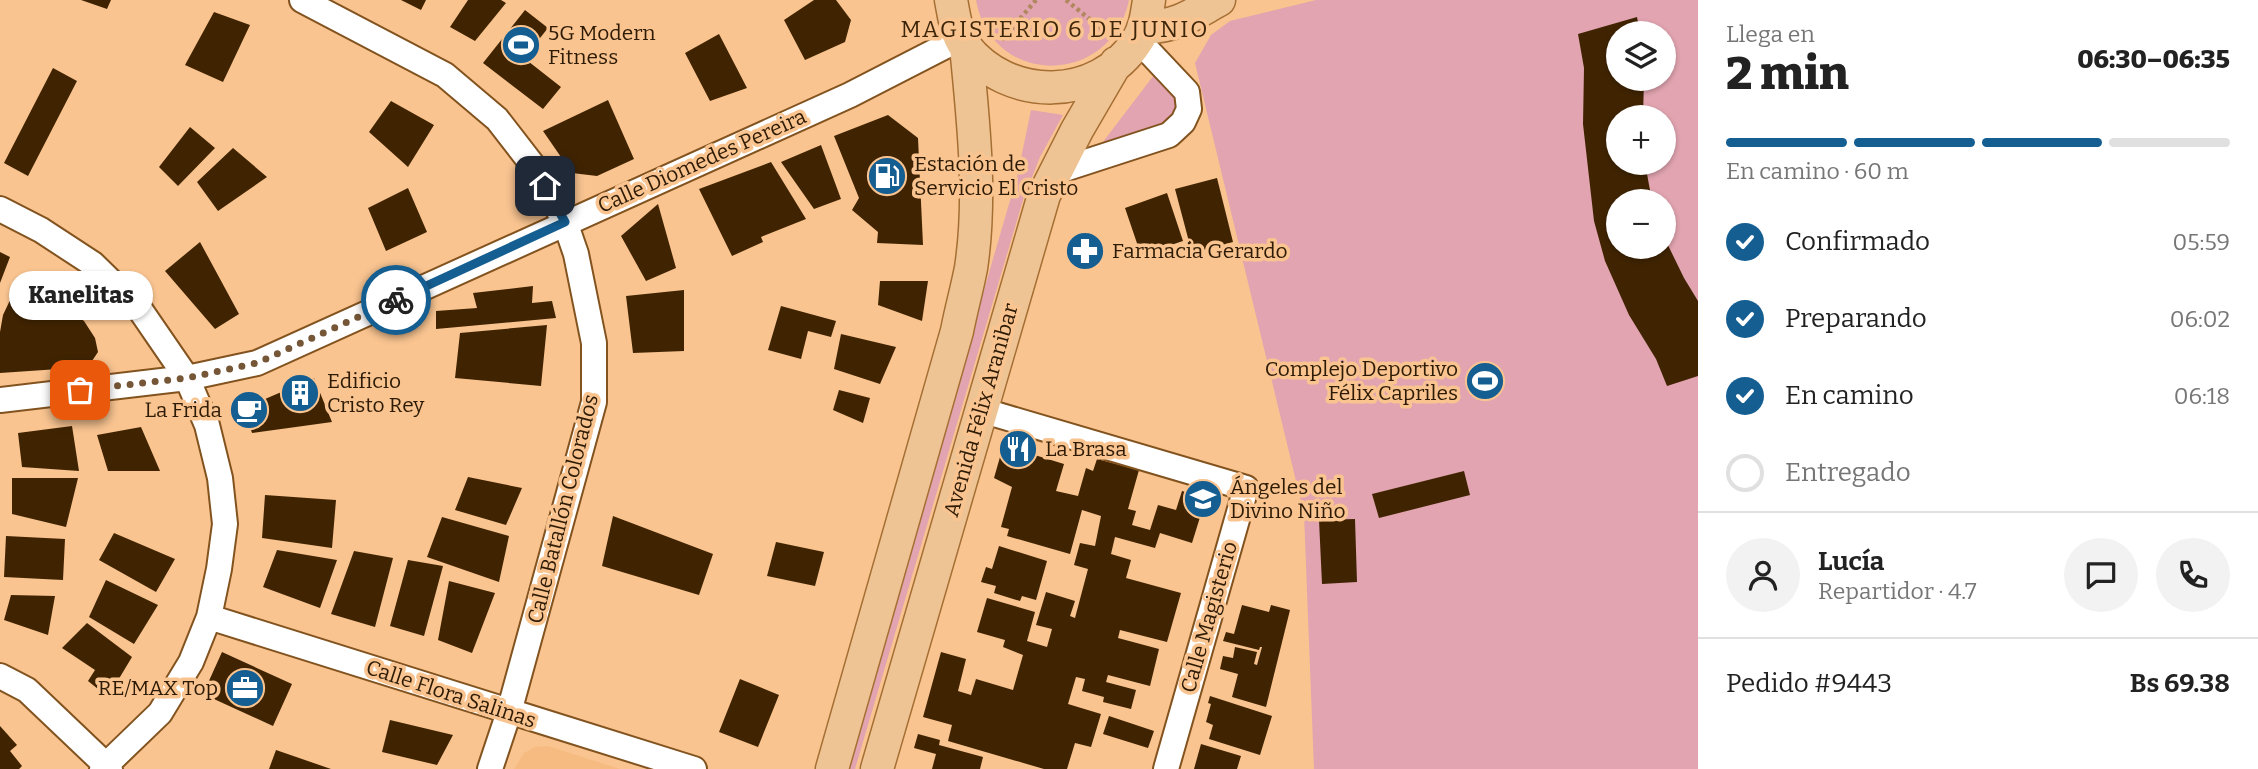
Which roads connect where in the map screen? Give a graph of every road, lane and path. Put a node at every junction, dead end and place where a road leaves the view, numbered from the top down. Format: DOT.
graph roads {
  1 [pos="302,0"];
  2 [pos="1036,0"];
  3 [pos="1066,0"];
  4 [pos="1219,0"];
  5 [pos="952,20"];
  6 [pos="1131,33"];
  7 [pos="1002,40"];
  8 [pos="1055,172"];
  9 [pos="0,208"];
  10 [pos="565,222"];
  11 [pos="187,378"];
  12 [pos="0,400"];
  13 [pos="981,410"];
  14 [pos="209,617"];
  15 [pos="0,676"];
  16 [pos="509,712"];
  17 [pos="106,768"];
  18 [pos="491,769"];
  19 [pos="694,769"];
  20 [pos="832,769"];
  21 [pos="877,769"];
  22 [pos="1166,769"];
  1 -- 10 [label="street, Calle Batallón Colorados"];
  2 -- 7 [label="path"];
  3 -- 6 [label="path"];
  4 -- 6 [label="main road"];
  5 -- 6 [label="main road"];
  5 -- 10 [label="street, Calle Diomedes Pereira"];
  5 -- 20 [label="main road"];
  6 -- 8 [label="main road, Avenida Félix Aranibar"];
  6 -- 8 [label="street"];
  8 -- 13 [label="main road, Avenida Félix Aranibar"];
  9 -- 11 [label="street"];
  10 -- 11 [label="street, Calle Diomedes Pereira"];
  10 -- 16 [label="street, Calle Batallón Colorados"];
  11 -- 12 [label="street, Calle Diomedes Pereira"];
  11 -- 14 [label="street"];
  13 -- 21 [label="main road, Avenida Félix Aranibar"];
  13 -- 22 [label="street, Calle Magisterio"];
  14 -- 16 [label="street, Calle Flora Salinas"];
  14 -- 17 [label="street"];
  15 -- 17 [label="street"];
  16 -- 18 [label="street, Calle Batallón Colorados"];
  16 -- 19 [label="street, Calle Flora Salinas"];
}
